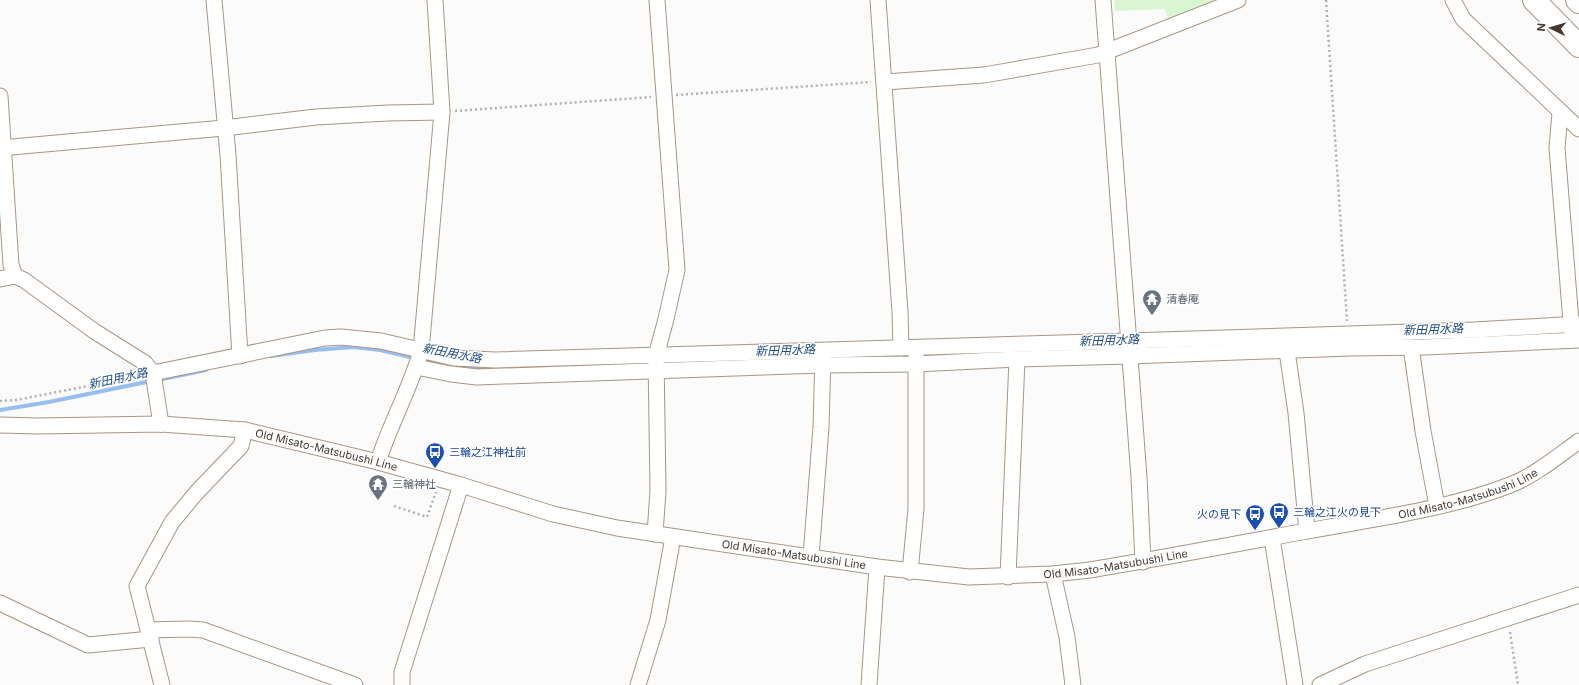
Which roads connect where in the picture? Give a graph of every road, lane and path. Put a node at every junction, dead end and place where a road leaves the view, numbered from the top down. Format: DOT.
graph roads {
  1 [pos="214,0"];
  2 [pos="435,0"];
  3 [pos="657,0"];
  4 [pos="878,0"];
  5 [pos="1103,0"];
  6 [pos="1238,0"];
  7 [pos="1326,0"];
  8 [pos="1453,0"];
  9 [pos="1534,0"];
  10 [pos="1579,46"];
  11 [pos="1107,53"];
  12 [pos="885,82"];
  13 [pos="0,96"];
  14 [pos="442,112"];
  15 [pos="1560,113"];
  16 [pos="224,128"];
  17 [pos="1579,129"];
  18 [pos="2,147"];
  19 [pos="7,277"];
  20 [pos="1575,325"];
  21 [pos="1348,334"];
  22 [pos="1576,340"];
  23 [pos="1411,347"];
  24 [pos="909,348"];
  25 [pos="1128,349"];
  26 [pos="823,350"];
  27 [pos="421,351"];
  28 [pos="1287,351"];
  29 [pos="747,353"];
  30 [pos="240,356"];
  31 [pos="656,356"];
  32 [pos="1017,359"];
  33 [pos="916,364"];
  34 [pos="823,365"];
  35 [pos="416,367"];
  36 [pos="746,368"];
  37 [pos="656,372"];
  38 [pos="154,380"];
  39 [pos="0,401"];
  40 [pos="161,424"];
  41 [pos="0,425"];
  42 [pos="245,430"];
  43 [pos="1579,441"];
  44 [pos="378,462"];
  45 [pos="440,479"];
  46 [pos="461,485"];
  47 [pos="394,506"];
  48 [pos="1436,506"];
  49 [pos="1307,531"];
  50 [pos="655,534"];
  51 [pos="673,537"];
  52 [pos="1272,538"];
  53 [pos="811,557"];
  54 [pos="1143,562"];
  55 [pos="877,567"];
  56 [pos="910,572"];
  57 [pos="1053,574"];
  58 [pos="1008,577"];
  59 [pos="1579,595"];
  60 [pos="0,604"];
  61 [pos="1508,618"];
  62 [pos="149,635"];
  63 [pos="162,685"];
  64 [pos="355,685"];
  65 [pos="402,685"];
  66 [pos="638,685"];
  67 [pos="869,685"];
  68 [pos="1072,685"];
  69 [pos="1294,685"];
  70 [pos="1320,685"];
  71 [pos="1518,685"];
  1 -- 16 [label="street"];
  2 -- 14 [label="street"];
  3 -- 31 [label="street"];
  4 -- 12 [label="street"];
  5 -- 11 [label="street"];
  6 -- 11 [label="street"];
  7 -- 21 [label="path"];
  8 -- 15 [label="street"];
  9 -- 10 [label="highway"];
  11 -- 12 [label="street"];
  11 -- 25 [label="street"];
  12 -- 24 [label="street"];
  13 -- 18 [label="street"];
  14 -- 16 [label="street"];
  14 -- 27 [label="street"];
  15 -- 17 [label="street"];
  15 -- 20 [label="street"];
  16 -- 18 [label="street"];
  16 -- 30 [label="street"];
  18 -- 19 [label="street"];
  19 -- 38 [label="street"];
  20 -- 21 [label="street"];
  20 -- 22 [label="street"];
  21 -- 25 [label="street"];
  22 -- 23 [label="street"];
  23 -- 28 [label="street"];
  23 -- 48 [label="street"];
  24 -- 25 [label="street"];
  24 -- 26 [label="street"];
  24 -- 33 [label="street"];
  25 -- 28 [label="street"];
  25 -- 32 [label="street"];
  25 -- 54 [label="street"];
  26 -- 29 [label="street"];
  26 -- 34 [label="street"];
  27 -- 30 [label="street"];
  27 -- 31 [label="street"];
  27 -- 35 [label="street"];
  28 -- 49 [label="street"];
  29 -- 31 [label="street"];
  29 -- 36 [label="street"];
  30 -- 38 [label="street"];
  31 -- 37 [label="street"];
  32 -- 33 [label="street"];
  32 -- 58 [label="street"];
  33 -- 34 [label="street"];
  33 -- 56 [label="street"];
  34 -- 36 [label="street"];
  34 -- 53 [label="street"];
  35 -- 37 [label="street"];
  35 -- 44 [label="street"];
  36 -- 37 [label="street"];
  37 -- 50 [label="street"];
  38 -- 39 [label="path"];
  38 -- 40 [label="street"];
  40 -- 41 [label="street, Old Misato-Matsubushi Line"];
  40 -- 42 [label="street, Old Misato-Matsubushi Line"];
  42 -- 44 [label="street, Old Misato-Matsubushi Line"];
  42 -- 62 [label="street"];
  43 -- 48 [label="street, Old Misato-Matsubushi Line"];
  44 -- 45 [label="street, Old Misato-Matsubushi Line"];
  45 -- 46 [label="street, Old Misato-Matsubushi Line"];
  45 -- 47 [label="path"];
  46 -- 50 [label="street, Old Misato-Matsubushi Line"];
  46 -- 65 [label="street"];
  48 -- 49 [label="street, Old Misato-Matsubushi Line"];
  49 -- 52 [label="street, Old Misato-Matsubushi Line"];
  50 -- 51 [label="street, Old Misato-Matsubushi Line"];
  51 -- 53 [label="street, Old Misato-Matsubushi Line"];
  51 -- 66 [label="street"];
  52 -- 54 [label="street, Old Misato-Matsubushi Line"];
  52 -- 69 [label="street"];
  53 -- 55 [label="street, Old Misato-Matsubushi Line"];
  54 -- 57 [label="street, Old Misato-Matsubushi Line"];
  55 -- 56 [label="street, Old Misato-Matsubushi Line"];
  55 -- 67 [label="street"];
  56 -- 58 [label="street, Old Misato-Matsubushi Line"];
  57 -- 58 [label="street, Old Misato-Matsubushi Line"];
  57 -- 68 [label="street"];
  59 -- 61 [label="street"];
  60 -- 62 [label="street"];
  61 -- 70 [label="street"];
  61 -- 71 [label="path"];
  62 -- 63 [label="street"];
  62 -- 64 [label="street"];
}
